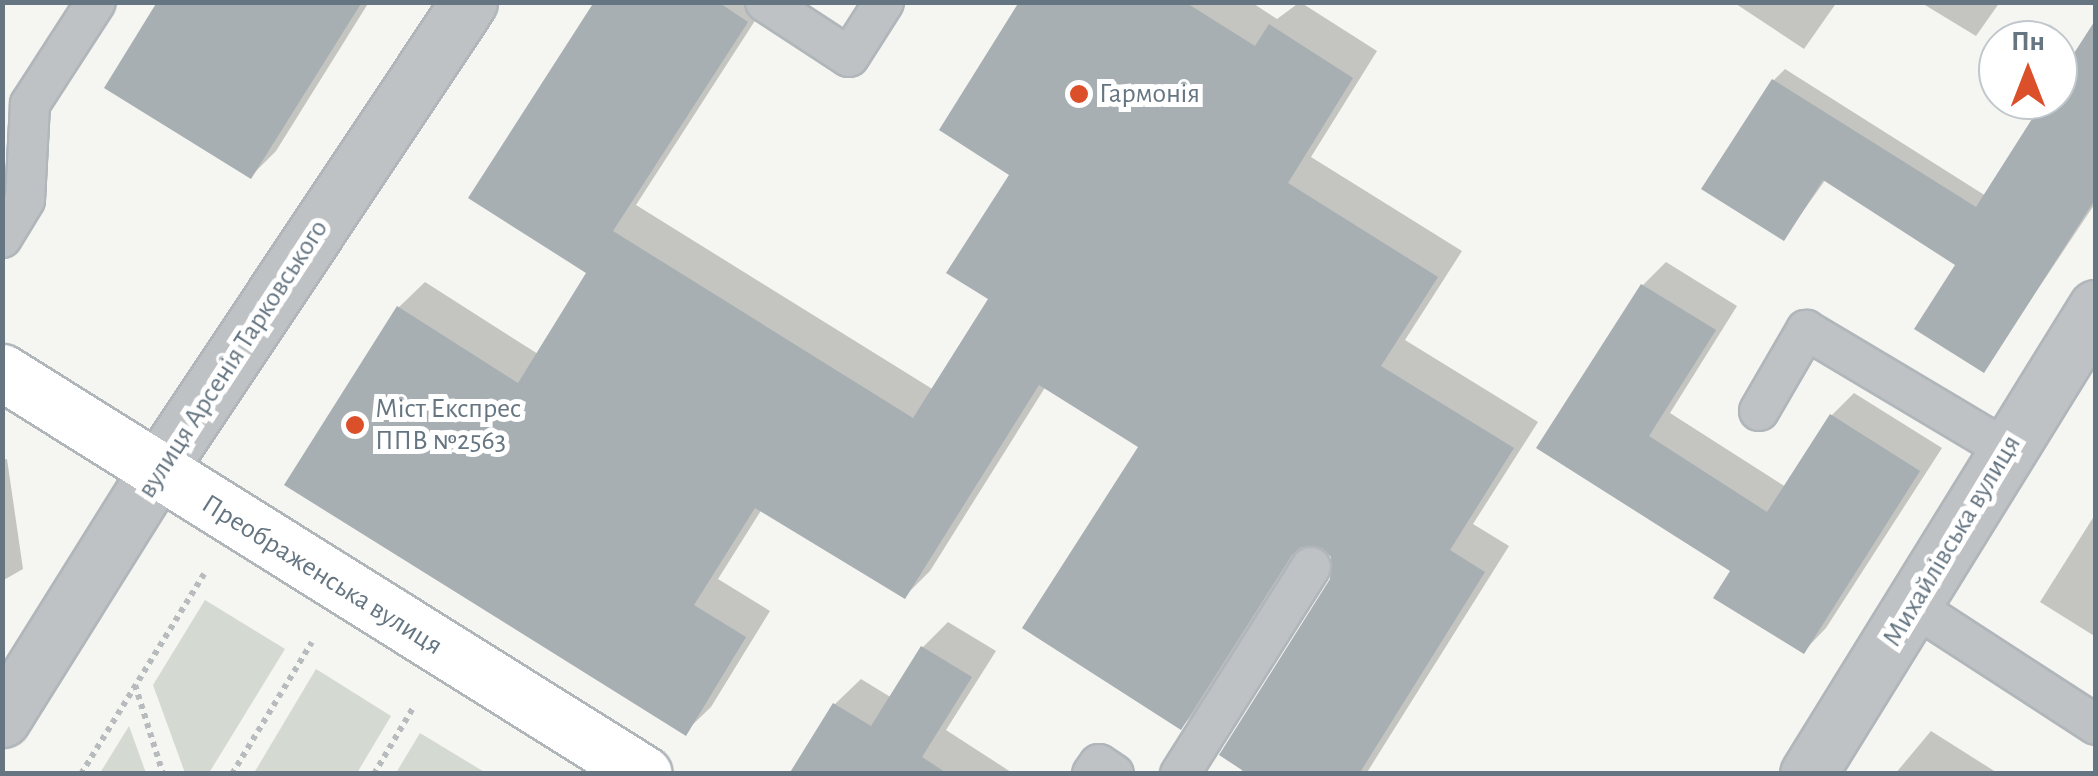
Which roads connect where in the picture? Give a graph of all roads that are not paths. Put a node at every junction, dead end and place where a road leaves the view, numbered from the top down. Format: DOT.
graph roads {
  1 [pos="96,2"];
  2 [pos="469,2"];
  3 [pos="764,2"];
  4 [pos="884,2"];
  5 [pos="16,96"];
  6 [pos="2,238"];
  7 [pos="2096,308"];
  8 [pos="2,372"];
  9 [pos="1759,411"];
  10 [pos="2006,450"];
  11 [pos="157,472"];
  12 [pos="1311,567"];
  13 [pos="1912,606"];
  14 [pos="2,719"];
  15 [pos="2096,725"];
  16 [pos="644,774"];
  17 [pos="1092,774"];
  18 [pos="1114,774"];
  19 [pos="1180,774"];
  20 [pos="1808,774"];
  1 -- 5 [label="lane"];
  2 -- 11 [label="street, вулиця Арсенія Тарковського"];
  3 -- 4 [label="lane"];
  5 -- 6 [label="lane"];
  7 -- 10 [label="street, Михайлівська вулиця"];
  8 -- 11 [label="main road, Преображенська вулиця"];
  9 -- 10 [label="lane"];
  10 -- 13 [label="street, Михайлівська вулиця"];
  11 -- 14 [label="street, вулиця Арсенія Тарковського"];
  11 -- 16 [label="main road, Преображенська вулиця"];
  12 -- 19 [label="lane"];
  13 -- 15 [label="lane"];
  13 -- 20 [label="street, Михайлівська вулиця"];
  17 -- 18 [label="lane"];
}
